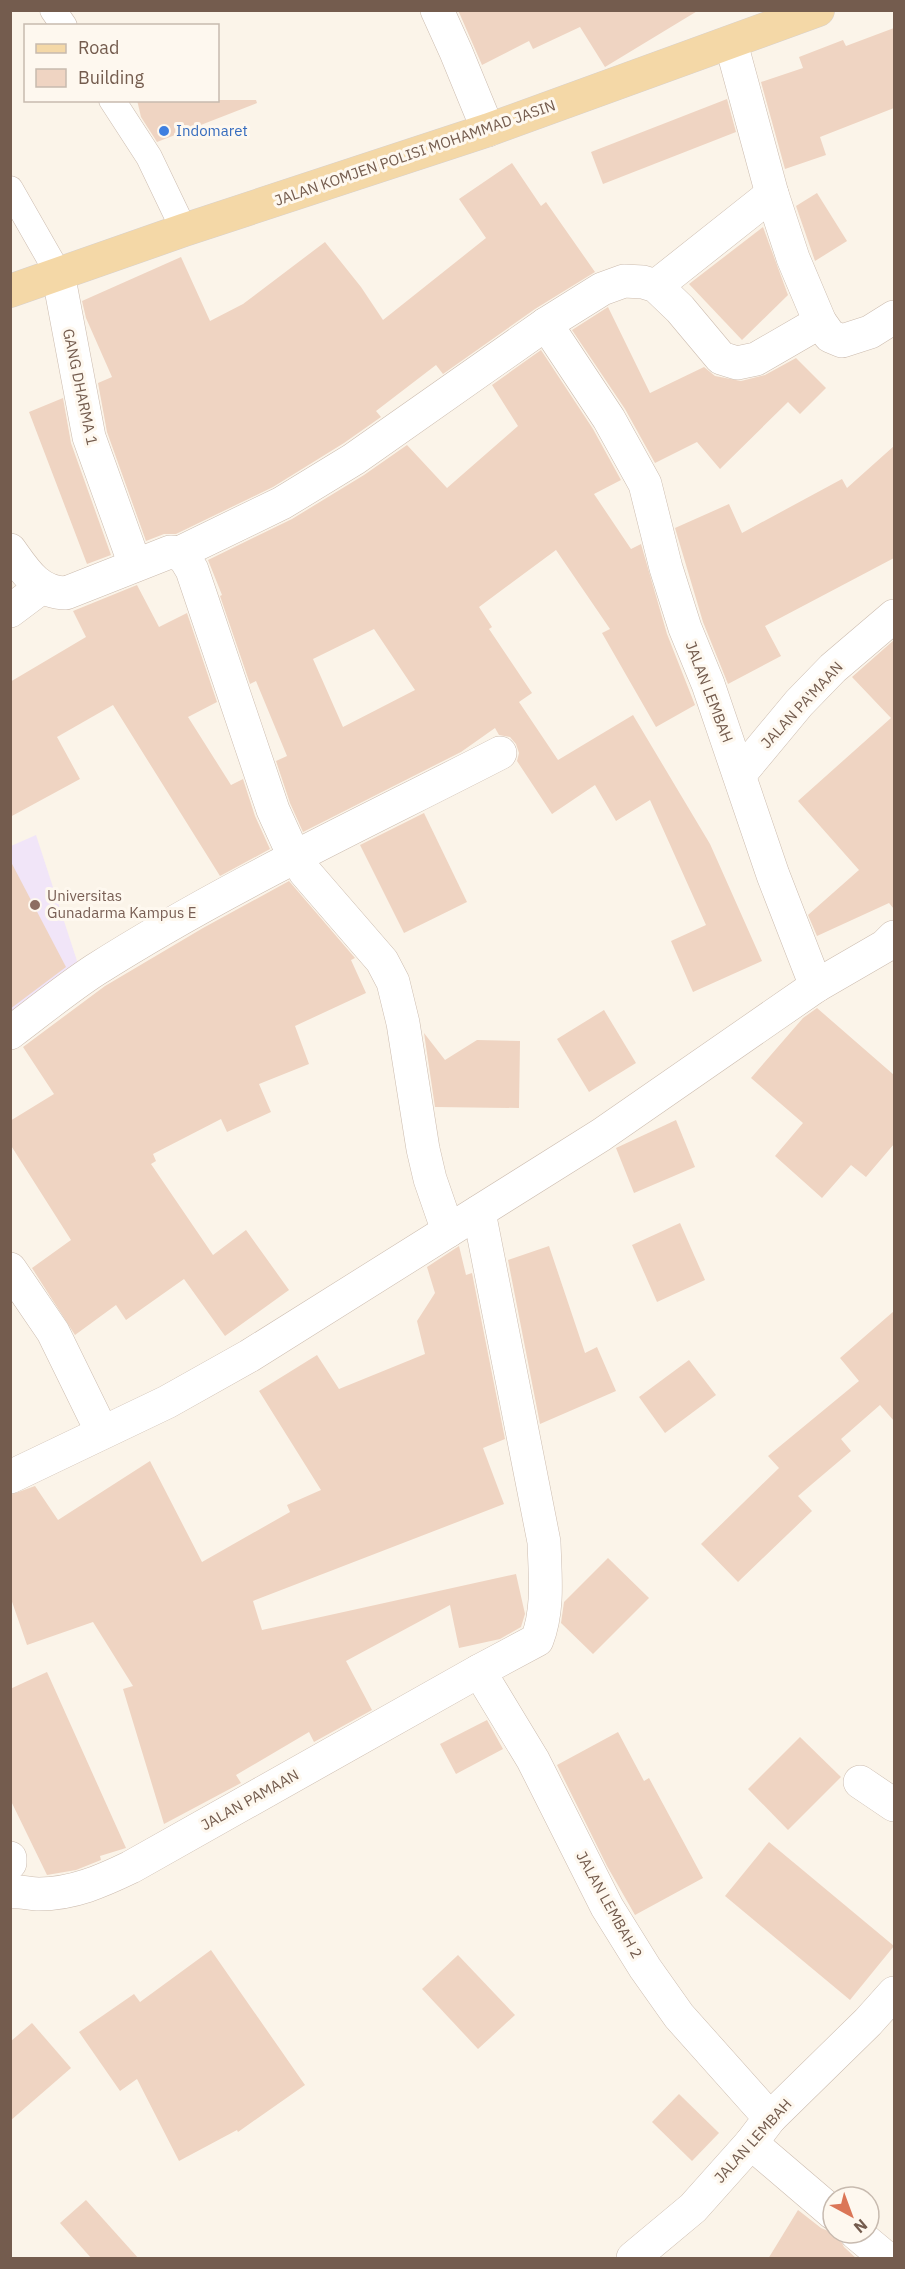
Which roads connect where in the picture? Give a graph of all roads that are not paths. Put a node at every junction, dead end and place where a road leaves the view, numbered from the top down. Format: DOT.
graph roads {
  1 [pos="52,10"];
  2 [pos="436,10"];
  3 [pos="818,10"];
  4 [pos="62,24"];
  5 [pos="731,43"];
  6 [pos="113,102"];
  7 [pos="488,130"];
  8 [pos="10,189"];
  9 [pos="772,194"];
  10 [pos="184,230"];
  11 [pos="58,273"];
  12 [pos="656,286"];
  13 [pos="10,291"];
  14 [pos="894,317"];
  15 [pos="820,322"];
  16 [pos="546,324"];
  17 [pos="10,550"];
  18 [pos="179,553"];
  19 [pos="135,565"];
  20 [pos="42,587"];
  21 [pos="10,611"];
  22 [pos="894,616"];
  23 [pos="500,753"];
  24 [pos="740,774"];
  25 [pos="297,857"];
  26 [pos="894,938"];
  27 [pos="816,986"];
  28 [pos="10,1033"];
  29 [pos="479,1212"];
  30 [pos="448,1231"];
  31 [pos="10,1269"];
  32 [pos="102,1432"];
  33 [pos="10,1477"];
  34 [pos="479,1671"];
  35 [pos="860,1782"];
  36 [pos="894,1805"];
  37 [pos="10,1858"];
  38 [pos="10,1863"];
  39 [pos="10,1892"];
  40 [pos="894,1993"];
  41 [pos="770,2118"];
  42 [pos="751,2143"];
  43 [pos="821,2203"];
  44 [pos="870,2245"];
  45 [pos="633,2259"];
  46 [pos="886,2259"];
  1 -- 4 [label="lane"];
  2 -- 7 [label="street"];
  3 -- 5 [label="main road, JALAN KOMJEN POLISI MOHAMMAD JASIN"];
  5 -- 7 [label="main road, JALAN KOMJEN POLISI MOHAMMAD JASIN"];
  5 -- 9 [label="street"];
  6 -- 10 [label="lane"];
  7 -- 10 [label="main road, JALAN KOMJEN POLISI MOHAMMAD JASIN"];
  8 -- 11 [label="lane"];
  9 -- 12 [label="street"];
  9 -- 15 [label="street"];
  10 -- 11 [label="main road, JALAN KOMJEN POLISI MOHAMMAD JASIN"];
  11 -- 13 [label="main road, JALAN KOMJEN POLISI MOHAMMAD JASIN"];
  11 -- 19 [label="street, GANG DHARMA 1"];
  12 -- 15 [label="street"];
  12 -- 16 [label="street"];
  14 -- 15 [label="street"];
  16 -- 18 [label="street"];
  16 -- 24 [label="street, JALAN LEMBAH"];
  17 -- 20 [label="street"];
  18 -- 19 [label="street"];
  18 -- 25 [label="street"];
  19 -- 20 [label="street"];
  20 -- 21 [label="street"];
  22 -- 24 [label="street, JALAN PA'MAAN"];
  23 -- 25 [label="street"];
  24 -- 27 [label="street, JALAN LEMBAH"];
  25 -- 28 [label="street"];
  25 -- 30 [label="street"];
  26 -- 27 [label="street"];
  27 -- 29 [label="street"];
  29 -- 30 [label="street"];
  29 -- 34 [label="street, JALAN PAMAAN"];
  30 -- 32 [label="street"];
  31 -- 32 [label="street"];
  32 -- 33 [label="street"];
  34 -- 39 [label="street, JALAN PAMAAN"];
  34 -- 41 [label="street, JALAN LEMBAH 2"];
  35 -- 36 [label="street"];
  37 -- 38 [label="street"];
  40 -- 41 [label="street, JALAN LEMBAH"];
  41 -- 42 [label="street, JALAN LEMBAH"];
  42 -- 43 [label="street"];
  42 -- 45 [label="street, JALAN LEMBAH"];
  44 -- 46 [label="street"];
}
